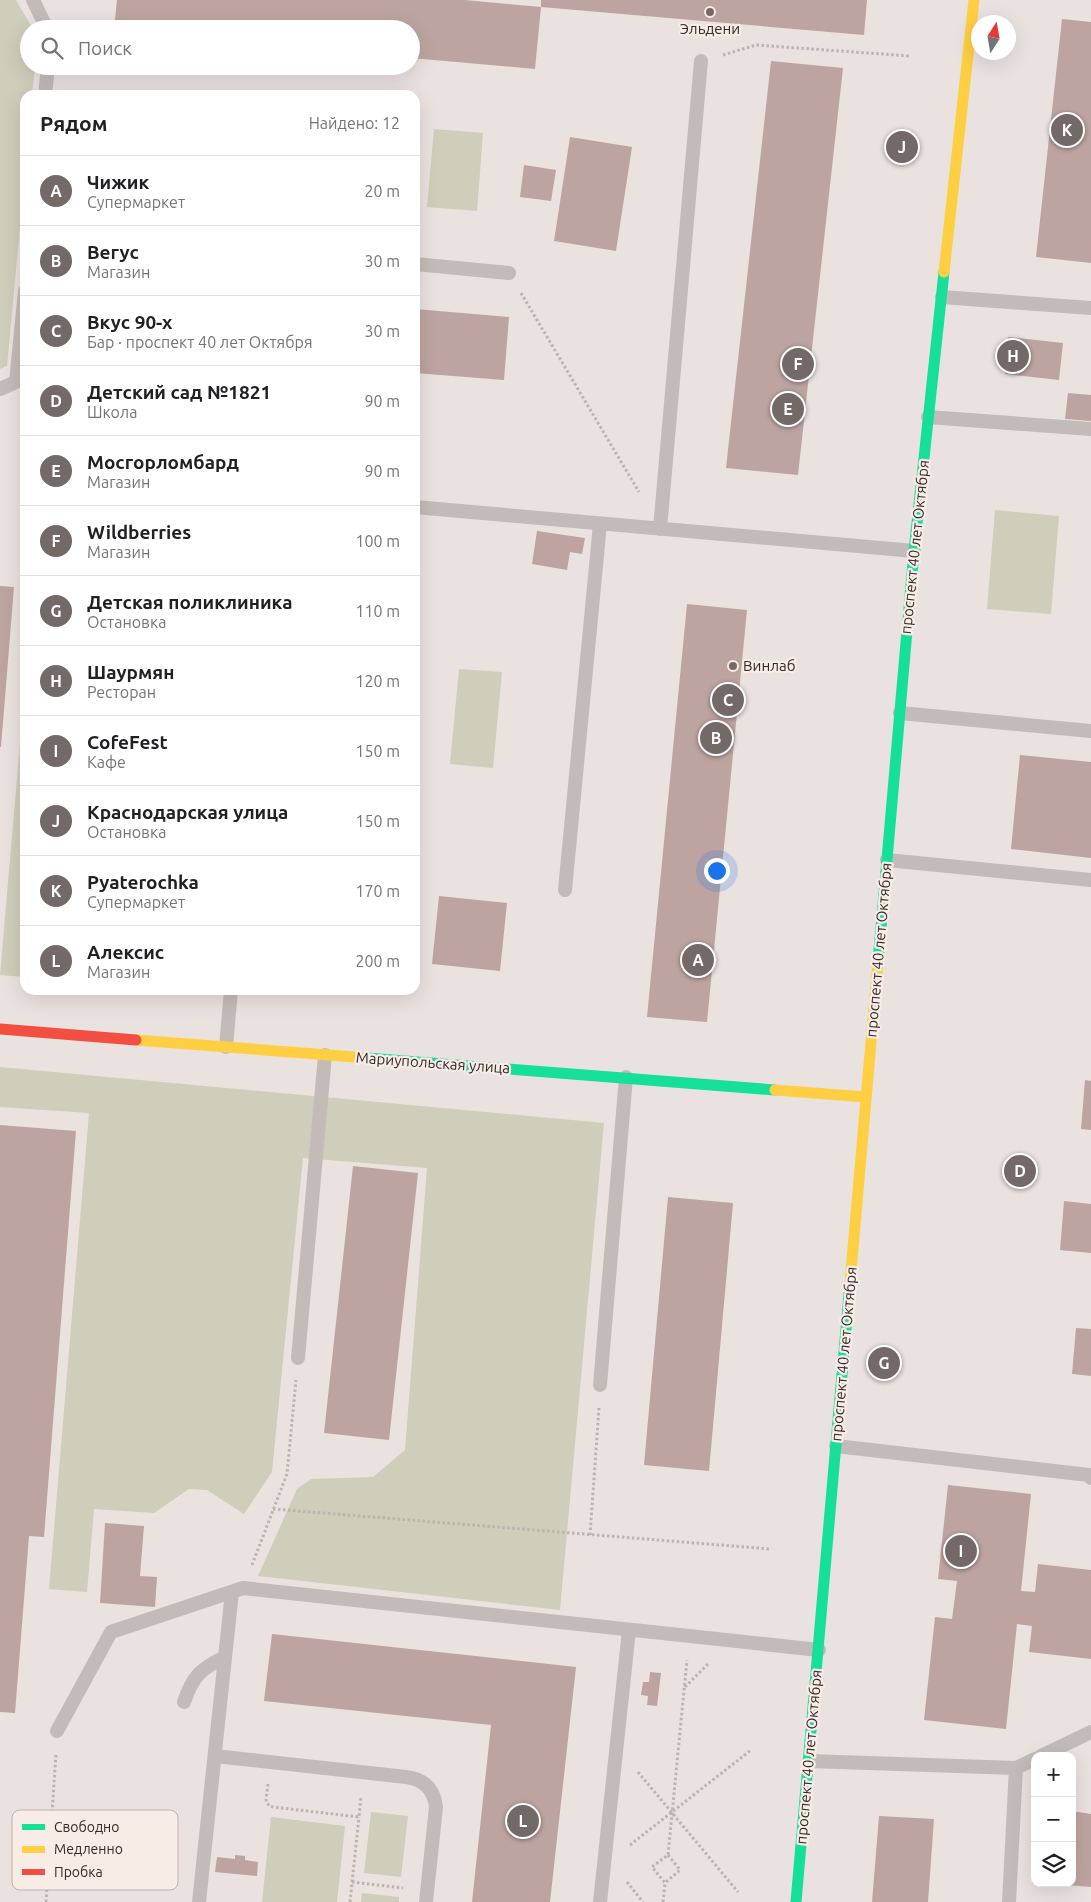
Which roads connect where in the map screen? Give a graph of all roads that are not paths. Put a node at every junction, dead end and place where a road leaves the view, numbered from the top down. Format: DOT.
graph roads {
  1 [pos="32,0"];
  2 [pos="974,0"];
  3 [pos="42,20"];
  4 [pos="701,62"];
  5 [pos="47,75"];
  6 [pos="46,90"];
  7 [pos="420,264"];
  8 [pos="509,273"];
  9 [pos="942,297"];
  10 [pos="1091,308"];
  11 [pos="20,342"];
  12 [pos="0,389"];
  13 [pos="928,417"];
  14 [pos="1091,429"];
  15 [pos="420,507"];
  16 [pos="600,524"];
  17 [pos="660,529"];
  18 [pos="914,551"];
  19 [pos="900,713"];
  20 [pos="1091,731"];
  21 [pos="887,860"];
  22 [pos="1091,880"];
  23 [pos="565,890"];
  24 [pos="231,995"];
  25 [pos="0,1028"];
  26 [pos="226,1047"];
  27 [pos="325,1055"];
  28 [pos="626,1077"];
  29 [pos="866,1097"];
  30 [pos="298,1358"];
  31 [pos="600,1385"];
  32 [pos="836,1446"];
  33 [pos="1091,1478"];
  34 [pos="238,1590"];
  35 [pos="629,1630"];
  36 [pos="819,1650"];
  37 [pos="225,1657"];
  38 [pos="184,1702"];
  39 [pos="57,1731"];
  40 [pos="1091,1732"];
  41 [pos="1049,1752"];
  42 [pos="215,1756"];
  43 [pos="809,1761"];
  44 [pos="1031,1761"];
  45 [pos="1016,1768"];
  46 [pos="426,1896"];
  47 [pos="199,1902"];
  48 [pos="600,1902"];
  49 [pos="796,1902"];
  50 [pos="1009,1902"];
  1 -- 3 [label="lane"];
  2 -- 9 [label="street, проспект 40 лет Октября"];
  4 -- 17 [label="lane"];
  5 -- 6 [label="lane"];
  7 -- 8 [label="lane"];
  9 -- 10 [label="lane"];
  9 -- 13 [label="street, проспект 40 лет Октября"];
  11 -- 12 [label="lane"];
  13 -- 14 [label="lane"];
  13 -- 18 [label="street, проспект 40 лет Октября"];
  15 -- 16 [label="lane"];
  16 -- 17 [label="lane"];
  16 -- 23 [label="lane"];
  17 -- 18 [label="lane"];
  18 -- 19 [label="street, проспект 40 лет Октября"];
  19 -- 20 [label="lane"];
  19 -- 21 [label="street, проспект 40 лет Октября"];
  21 -- 22 [label="lane"];
  21 -- 29 [label="street, проспект 40 лет Октября"];
  24 -- 26 [label="lane"];
  25 -- 26 [label="street, Мариупольская улица"];
  26 -- 27 [label="street, Мариупольская улица"];
  27 -- 28 [label="street, Мариупольская улица"];
  27 -- 30 [label="lane"];
  28 -- 29 [label="street, Мариупольская улица"];
  28 -- 31 [label="lane"];
  29 -- 32 [label="street, проспект 40 лет Октября"];
  32 -- 33 [label="lane"];
  32 -- 36 [label="street, проспект 40 лет Октября"];
  34 -- 35 [label="lane"];
  34 -- 37 [label="lane"];
  34 -- 39 [label="lane"];
  35 -- 36 [label="lane"];
  35 -- 48 [label="lane"];
  36 -- 43 [label="street, проспект 40 лет Октября"];
  37 -- 38 [label="lane"];
  37 -- 42 [label="lane"];
  40 -- 41 [label="lane"];
  42 -- 46 [label="lane"];
  42 -- 47 [label="lane"];
  43 -- 45 [label="lane"];
  43 -- 49 [label="street, проспект 40 лет Октября"];
  44 -- 45 [label="lane"];
  45 -- 50 [label="lane"];
}
